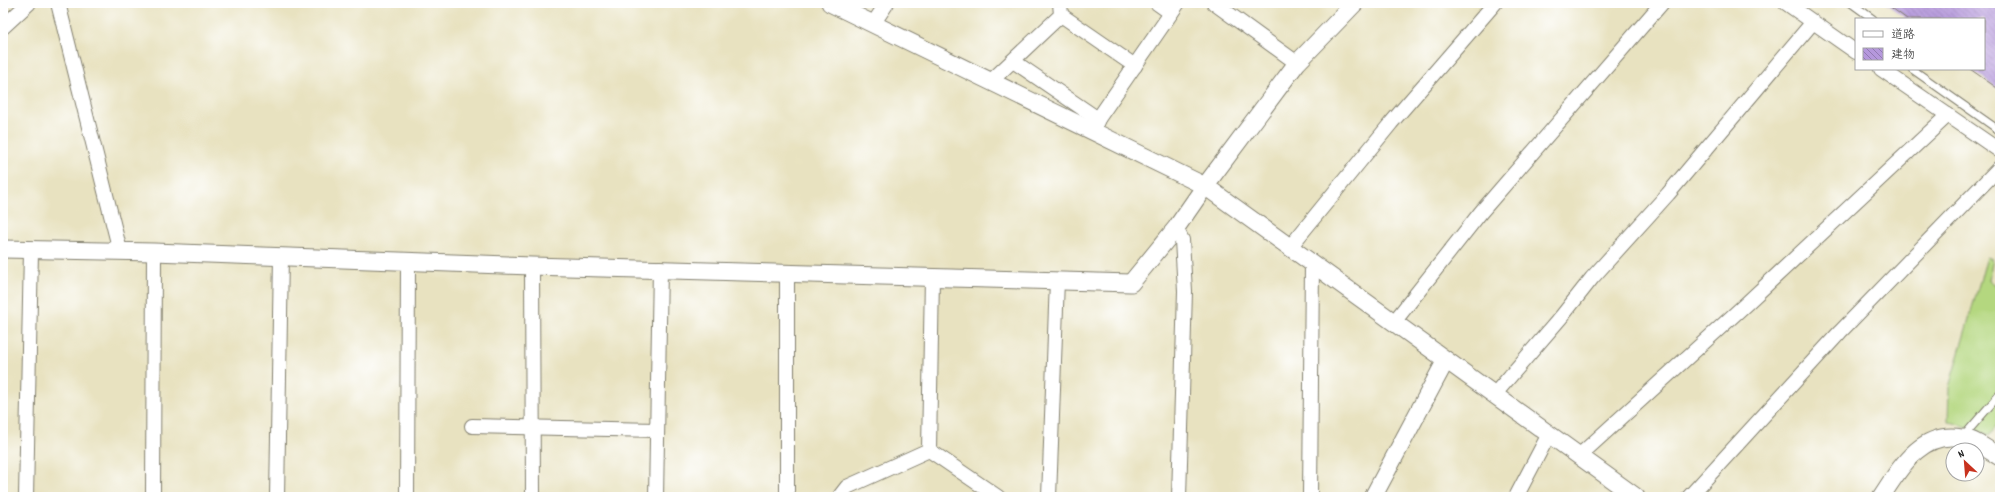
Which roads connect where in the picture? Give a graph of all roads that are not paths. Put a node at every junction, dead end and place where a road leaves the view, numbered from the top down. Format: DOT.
graph roads {
  1 [pos="30,3"];
  2 [pos="58,3"];
  3 [pos="830,3"];
  4 [pos="886,3"];
  5 [pos="1157,3"];
  6 [pos="1214,3"];
  7 [pos="1355,3"];
  8 [pos="1495,3"];
  9 [pos="1662,3"];
  10 [pos="1786,3"];
  11 [pos="1851,3"];
  12 [pos="1175,8"];
  13 [pos="1060,9"];
  14 [pos="1872,18"];
  15 [pos="1813,22"];
  16 [pos="873,24"];
  17 [pos="3,27"];
  18 [pos="1855,51"];
  19 [pos="1013,61"];
  20 [pos="1297,63"];
  21 [pos="1135,66"];
  22 [pos="1882,70"];
  23 [pos="1913,70"];
  24 [pos="991,81"];
  25 [pos="1948,115"];
  26 [pos="1095,125"];
  27 [pos="2000,131"];
  28 [pos="2000,151"];
  29 [pos="2000,167"];
  30 [pos="1205,186"];
  31 [pos="1176,228"];
  32 [pos="1290,247"];
  33 [pos="3,249"];
  34 [pos="31,250"];
  35 [pos="120,251"];
  36 [pos="154,252"];
  37 [pos="281,256"];
  38 [pos="408,262"];
  39 [pos="1312,263"];
  40 [pos="532,266"];
  41 [pos="660,268"];
  42 [pos="787,272"];
  43 [pos="932,277"];
  44 [pos="1057,280"];
  45 [pos="1394,322"];
  46 [pos="1446,360"];
  47 [pos="1494,394"];
  48 [pos="2000,394"];
  49 [pos="472,426"];
  50 [pos="534,427"];
  51 [pos="657,430"];
  52 [pos="1549,434"];
  53 [pos="1962,438"];
  54 [pos="929,450"];
  55 [pos="1579,456"];
  56 [pos="2000,457"];
  57 [pos="26,497"];
  58 [pos="153,497"];
  59 [pos="277,497"];
  60 [pos="407,497"];
  61 [pos="533,497"];
  62 [pos="656,497"];
  63 [pos="787,497"];
  64 [pos="840,497"];
  65 [pos="998,497"];
  66 [pos="1049,497"];
  67 [pos="1179,497"];
  68 [pos="1310,497"];
  69 [pos="1373,497"];
  70 [pos="1516,497"];
  71 [pos="1636,497"];
  72 [pos="1689,497"];
  73 [pos="1881,497"];
  1 -- 17 [label="street"];
  2 -- 35 [label="street"];
  3 -- 16 [label="street"];
  4 -- 16 [label="street"];
  5 -- 12 [label="street"];
  6 -- 20 [label="street"];
  7 -- 20 [label="street"];
  8 -- 32 [label="street"];
  9 -- 45 [label="street"];
  10 -- 15 [label="street"];
  11 -- 14 [label="lane"];
  12 -- 21 [label="street"];
  13 -- 19 [label="street"];
  13 -- 21 [label="street"];
  15 -- 18 [label="street"];
  15 -- 47 [label="street"];
  16 -- 24 [label="street"];
  19 -- 24 [label="street"];
  19 -- 26 [label="street"];
  20 -- 30 [label="street"];
  21 -- 26 [label="street"];
  22 -- 25 [label="street"];
  23 -- 27 [label="lane"];
  24 -- 26 [label="street"];
  25 -- 28 [label="street"];
  25 -- 55 [label="street"];
  26 -- 30 [label="street"];
  29 -- 72 [label="street"];
  30 -- 31 [label="street"];
  30 -- 32 [label="street"];
  31 -- 44 [label="street"];
  31 -- 67 [label="street"];
  32 -- 39 [label="street"];
  33 -- 34 [label="street"];
  34 -- 35 [label="street"];
  34 -- 57 [label="street"];
  35 -- 36 [label="street"];
  36 -- 37 [label="street"];
  36 -- 58 [label="street"];
  37 -- 38 [label="street"];
  37 -- 59 [label="street"];
  38 -- 40 [label="street"];
  38 -- 60 [label="street"];
  39 -- 45 [label="street"];
  39 -- 68 [label="street"];
  40 -- 41 [label="street"];
  40 -- 50 [label="street"];
  41 -- 42 [label="street"];
  41 -- 51 [label="street"];
  42 -- 43 [label="street"];
  42 -- 63 [label="street"];
  43 -- 44 [label="street"];
  43 -- 54 [label="street"];
  44 -- 66 [label="street"];
  45 -- 46 [label="street"];
  46 -- 47 [label="street"];
  46 -- 69 [label="street"];
  47 -- 52 [label="street"];
  48 -- 53 [label="lane"];
  49 -- 50 [label="street"];
  50 -- 51 [label="street"];
  50 -- 61 [label="street"];
  51 -- 62 [label="street"];
  52 -- 55 [label="street"];
  52 -- 70 [label="street"];
  53 -- 56 [label="street"];
  53 -- 73 [label="street"];
  54 -- 64 [label="street"];
  54 -- 65 [label="street"];
  55 -- 71 [label="street"];
}
